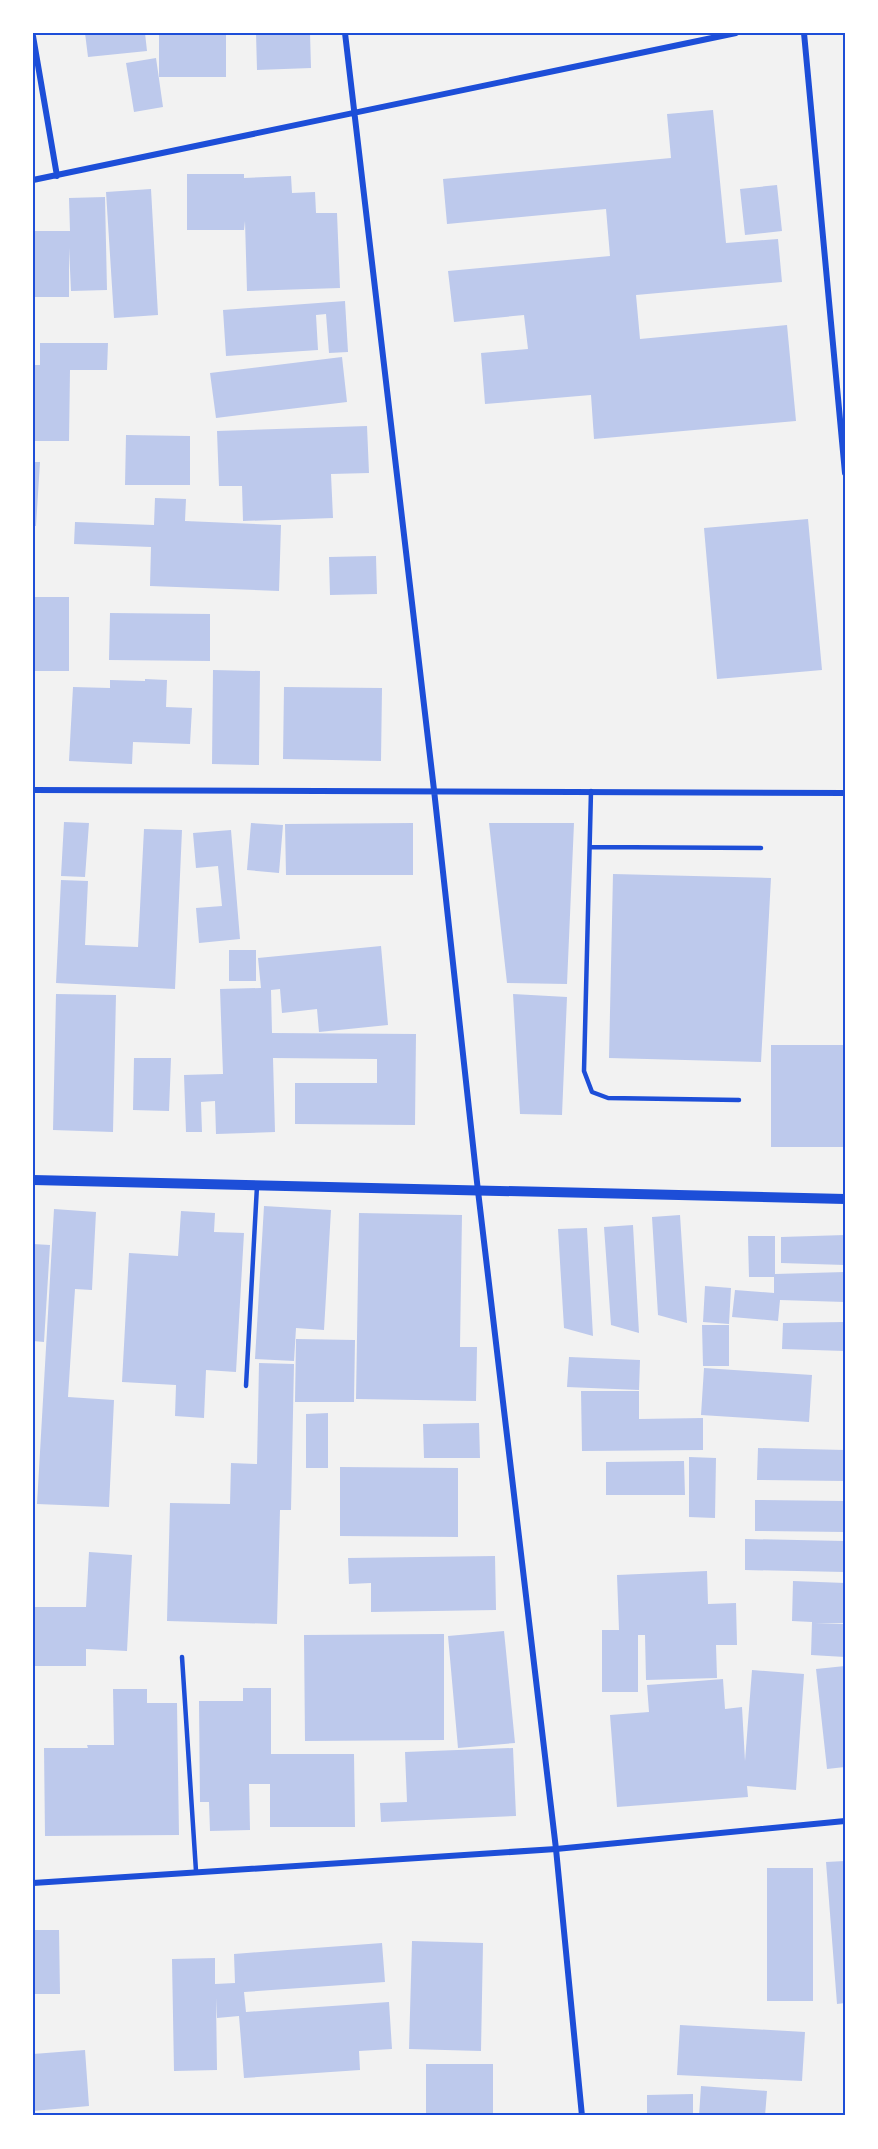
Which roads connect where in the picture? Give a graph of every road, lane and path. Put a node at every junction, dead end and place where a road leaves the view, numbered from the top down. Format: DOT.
graph roads {
  1 [pos="345,33"];
  2 [pos="736,33"];
  3 [pos="804,33"];
  4 [pos="33,36"];
  5 [pos="355,113"];
  6 [pos="57,176"];
  7 [pos="33,180"];
  8 [pos="845,474"];
  9 [pos="33,790"];
  10 [pos="434,790"];
  11 [pos="591,791"];
  12 [pos="845,793"];
  13 [pos="590,847"];
  14 [pos="761,848"];
  15 [pos="739,1100"];
  16 [pos="33,1180"];
  17 [pos="257,1186"];
  18 [pos="478,1191"];
  19 [pos="845,1199"];
  20 [pos="246,1386"];
  21 [pos="182,1657"];
  22 [pos="845,1821"];
  23 [pos="556,1849"];
  24 [pos="196,1871"];
  25 [pos="33,1883"];
  26 [pos="582,2116"];
  1 -- 5 [label="street"];
  2 -- 5 [label="street"];
  3 -- 8 [label="street"];
  4 -- 6 [label="street"];
  5 -- 6 [label="street"];
  5 -- 10 [label="street"];
  6 -- 7 [label="street"];
  9 -- 10 [label="street"];
  10 -- 11 [label="street"];
  10 -- 18 [label="street"];
  11 -- 12 [label="street"];
  11 -- 13 [label="lane"];
  13 -- 14 [label="lane"];
  13 -- 15 [label="lane"];
  16 -- 17 [label="street"];
  17 -- 18 [label="street"];
  17 -- 20 [label="lane"];
  18 -- 19 [label="street"];
  18 -- 23 [label="street"];
  21 -- 24 [label="lane"];
  22 -- 23 [label="street"];
  23 -- 24 [label="street"];
  23 -- 26 [label="street"];
  24 -- 25 [label="street"];
}
